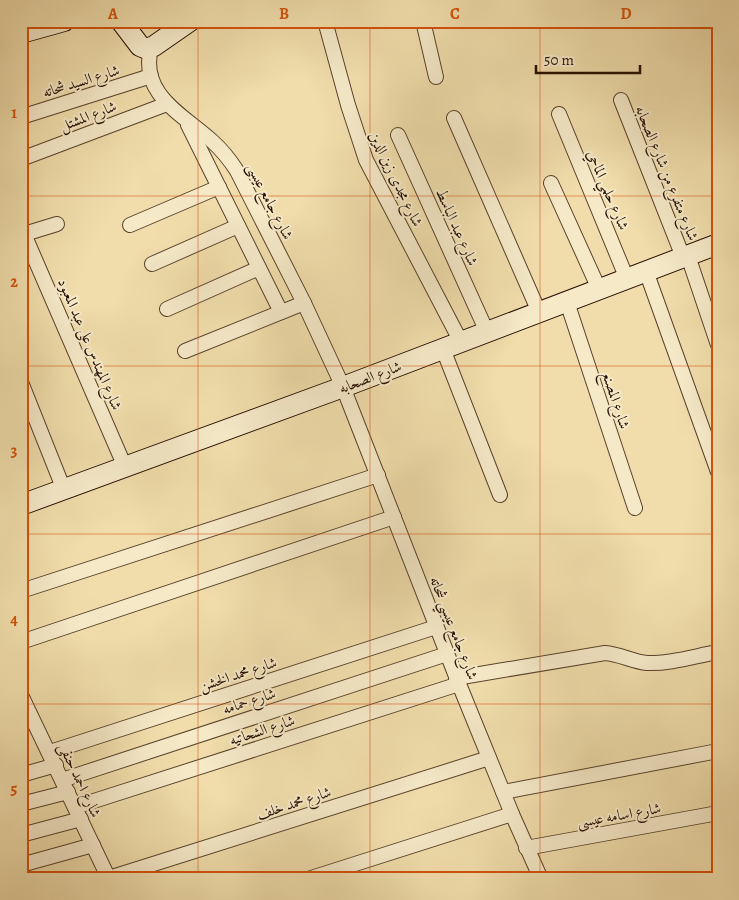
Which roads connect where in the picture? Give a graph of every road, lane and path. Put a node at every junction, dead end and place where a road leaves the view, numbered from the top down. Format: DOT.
graph roads {
  1 [pos="64,21"];
  2 [pos="121,21"];
  3 [pos="190,21"];
  4 [pos="326,21"];
  5 [pos="422,21"];
  6 [pos="21,33"];
  7 [pos="151,48"];
  8 [pos="151,76"];
  9 [pos="436,77"];
  10 [pos="621,100"];
  11 [pos="167,104"];
  12 [pos="559,114"];
  13 [pos="21,117"];
  14 [pos="454,118"];
  15 [pos="186,120"];
  16 [pos="398,135"];
  17 [pos="21,159"];
  18 [pos="551,184"];
  19 [pos="219,187"];
  20 [pos="57,224"];
  21 [pos="130,225"];
  22 [pos="238,226"];
  23 [pos="23,234"];
  24 [pos="718,244"];
  25 [pos="685,256"];
  26 [pos="152,264"];
  27 [pos="259,268"];
  28 [pos="646,272"];
  29 [pos="627,278"];
  30 [pos="599,290"];
  31 [pos="567,302"];
  32 [pos="304,303"];
  33 [pos="167,309"];
  34 [pos="281,312"];
  35 [pos="539,312"];
  36 [pos="487,332"];
  37 [pos="718,345"];
  38 [pos="452,346"];
  39 [pos="185,351"];
  40 [pos="21,382"];
  41 [pos="343,387"];
  42 [pos="125,467"];
  43 [pos="718,472"];
  44 [pos="378,475"];
  45 [pos="64,490"];
  46 [pos="500,495"];
  47 [pos="21,506"];
  48 [pos="635,508"];
  49 [pos="394,517"];
  50 [pos="21,591"];
  51 [pos="436,627"];
  52 [pos="21,642"];
  53 [pos="718,652"];
  54 [pos="447,654"];
  55 [pos="458,681"];
  56 [pos="21,695"];
  57 [pos="26,717"];
  58 [pos="718,751"];
  59 [pos="50,752"];
  60 [pos="489,758"];
  61 [pos="56,765"];
  62 [pos="21,774"];
  63 [pos="65,786"];
  64 [pos="503,792"];
  65 [pos="21,804"];
  66 [pos="78,813"];
  67 [pos="512,814"];
  68 [pos="718,814"];
  69 [pos="21,835"];
  70 [pos="93,845"];
  71 [pos="526,848"];
  72 [pos="21,865"];
  73 [pos="109,878"];
  74 [pos="308,879"];
  75 [pos="541,879"];
  1 -- 6 [label="street"];
  2 -- 7 [label="street"];
  3 -- 7 [label="street"];
  4 -- 38 [label="street, شارع مجدى زين الدين"];
  5 -- 9 [label="street"];
  7 -- 8 [label="street, شارع جامع عيسى"];
  8 -- 11 [label="street, شارع جامع عيسى"];
  8 -- 13 [label="street, شارع السيد شحاته"];
  10 -- 25 [label="street, شارع متفرع من شارع الصحابه"];
  11 -- 15 [label="street, شارع جامع عيسى"];
  11 -- 17 [label="street, شارع المشتل"];
  12 -- 29 [label="street, شارع حلمي الماحي"];
  14 -- 35 [label="street"];
  15 -- 19 [label="street"];
  15 -- 32 [label="street, شارع جامع عيسى"];
  16 -- 36 [label="street, شارع عبد الباسط"];
  18 -- 30 [label="street"];
  19 -- 21 [label="street"];
  19 -- 22 [label="street"];
  20 -- 23 [label="street"];
  22 -- 26 [label="street"];
  22 -- 27 [label="street"];
  23 -- 42 [label="street, شارع المهندس على عبد المعبود"];
  24 -- 25 [label="street, شارع الصحابه"];
  25 -- 28 [label="street, شارع الصحابه"];
  25 -- 37 [label="street, شارع متفرع من شارع الصحابه"];
  27 -- 33 [label="street"];
  27 -- 34 [label="street"];
  28 -- 29 [label="street, شارع الصحابه"];
  28 -- 43 [label="street"];
  29 -- 30 [label="street, شارع الصحابه"];
  30 -- 31 [label="street, شارع الصحابه"];
  31 -- 35 [label="street, شارع الصحابه"];
  31 -- 48 [label="street, شارع المصنع"];
  32 -- 34 [label="street"];
  32 -- 41 [label="street, شارع جامع عيسى"];
  34 -- 39 [label="street"];
  35 -- 36 [label="street, شارع الصحابه"];
  36 -- 38 [label="street, شارع الصحابه"];
  38 -- 41 [label="street, شارع الصحابه"];
  38 -- 46 [label="street, شارع مجدى زين الدين"];
  40 -- 45 [label="street"];
  41 -- 42 [label="street, شارع الصحابه"];
  41 -- 44 [label="street, شارع جامع عيسي شحاته"];
  42 -- 45 [label="street, شارع الصحابه"];
  44 -- 49 [label="street, شارع جامع عيسي شحاته"];
  44 -- 50 [label="street"];
  45 -- 47 [label="street, شارع الصحابه"];
  49 -- 51 [label="street, شارع جامع عيسي شحاته"];
  49 -- 52 [label="street"];
  51 -- 54 [label="street, شارع جامع عيسي شحاته"];
  51 -- 59 [label="street, شارع محمد الخشن"];
  53 -- 55 [label="street, شارع الشحاتيه"];
  54 -- 55 [label="street, شارع جامع عيسي شحاته"];
  54 -- 63 [label="street, شارع حمامه"];
  55 -- 60 [label="street, شارع جامع عيسي شحاته"];
  55 -- 66 [label="street, شارع الشحاتيه"];
  56 -- 57 [label="street, شارع احمد حنفى"];
  57 -- 59 [label="street, شارع احمد حنفى"];
  58 -- 64 [label="street"];
  59 -- 61 [label="street, شارع احمد حنفى"];
  60 -- 64 [label="street, شارع جامع عيسي شحاته"];
  60 -- 73 [label="street, شارع محمد خلف"];
  61 -- 62 [label="street"];
  61 -- 63 [label="street, شارع احمد حنفى"];
  63 -- 65 [label="street, شارع حمامه"];
  63 -- 66 [label="street, شارع احمد حنفى"];
  64 -- 67 [label="street, شارع جامع عيسي شحاته"];
  66 -- 69 [label="street, شارع الشحاتيه"];
  66 -- 70 [label="street, شارع احمد حنفى"];
  67 -- 71 [label="street, شارع جامع عيسي شحاته"];
  67 -- 74 [label="street"];
  68 -- 71 [label="street, شارع اسامه عيسى"];
  70 -- 72 [label="street"];
  70 -- 73 [label="street, شارع احمد حنفى"];
  71 -- 75 [label="street, شارع جامع عيسي شحاته"];
}
